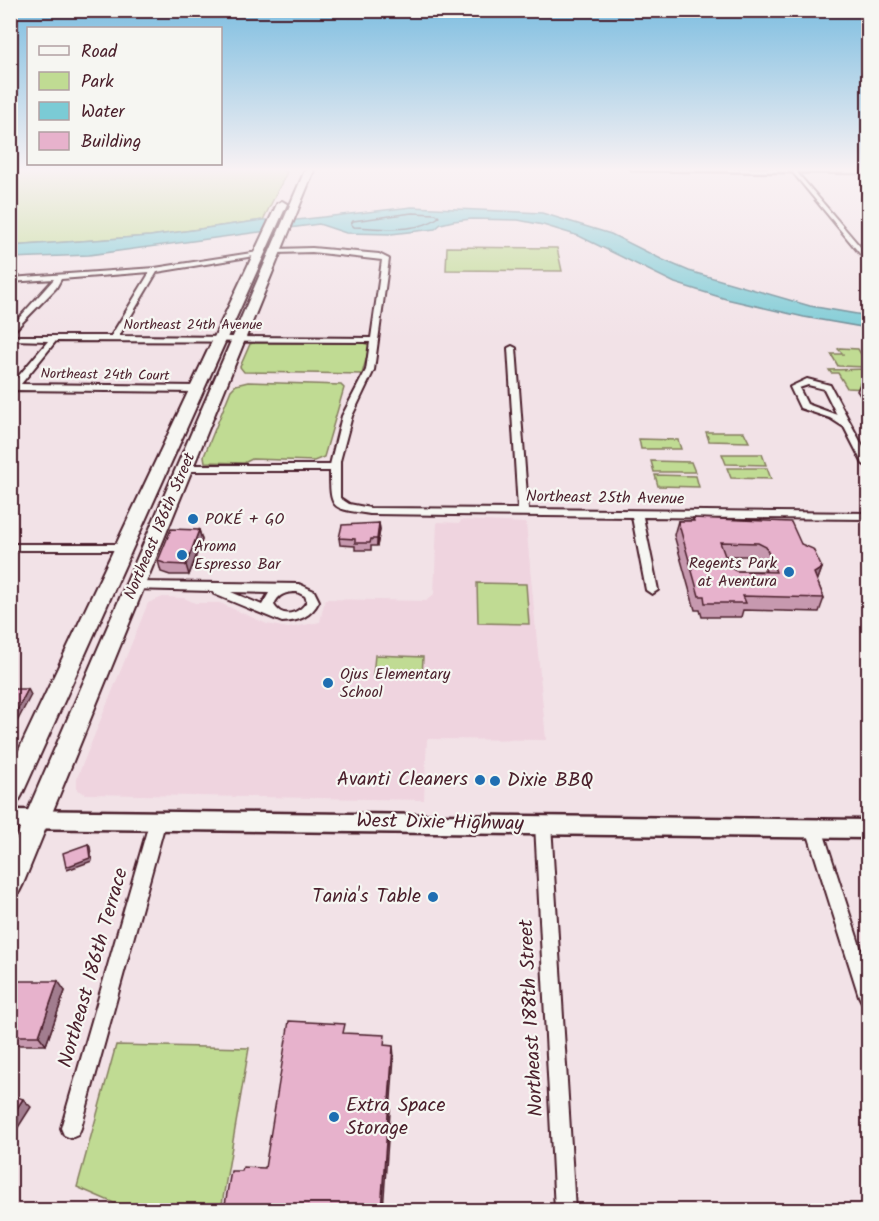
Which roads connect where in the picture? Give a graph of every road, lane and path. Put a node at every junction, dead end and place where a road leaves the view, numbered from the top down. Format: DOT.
graph roads {
  1 [pos="273,225"];
  2 [pos="287,225"];
  3 [pos="838,225"];
  4 [pos="277,251"];
  5 [pos="258,254"];
  6 [pos="868,260"];
  7 [pos="155,270"];
  8 [pos="58,278"];
  9 [pos="10,280"];
  10 [pos="10,333"];
  11 [pos="10,338"];
  12 [pos="54,338"];
  13 [pos="113,339"];
  14 [pos="220,339"];
  15 [pos="240,339"];
  16 [pos="375,340"];
  17 [pos="512,348"];
  18 [pos="10,376"];
  19 [pos="22,376"];
  20 [pos="12,389"];
  21 [pos="197,390"];
  22 [pos="846,424"];
  23 [pos="172,443"];
  24 [pos="868,464"];
  25 [pos="186,468"];
  26 [pos="334,468"];
  27 [pos="523,512"];
  28 [pos="637,513"];
  29 [pos="868,516"];
  30 [pos="10,547"];
  31 [pos="122,552"];
  32 [pos="135,586"];
  33 [pos="211,589"];
  34 [pos="285,589"];
  35 [pos="652,590"];
  36 [pos="273,614"];
  37 [pos="10,795"];
  38 [pos="37,818"];
  39 [pos="10,819"];
  40 [pos="158,820"];
  41 [pos="543,824"];
  42 [pos="814,828"];
  43 [pos="868,829"];
  44 [pos="10,884"];
  45 [pos="868,996"];
  46 [pos="71,1128"];
  47 [pos="565,1210"];
  1 -- 5 [label="main road, Northeast 186th Street"];
  2 -- 4 [label="main road, Northeast 186th Street"];
  3 -- 6 [label="street"];
  4 -- 15 [label="main road, Northeast 186th Street"];
  4 -- 16 [label="street"];
  5 -- 7 [label="street"];
  5 -- 14 [label="main road, Northeast 186th Street"];
  7 -- 8 [label="street"];
  7 -- 13 [label="street"];
  8 -- 9 [label="street"];
  8 -- 10 [label="street"];
  11 -- 12 [label="street, Northeast 24th Avenue"];
  12 -- 13 [label="street, Northeast 24th Avenue"];
  12 -- 19 [label="street"];
  13 -- 14 [label="street, Northeast 24th Avenue"];
  14 -- 15 [label="street, Northeast 24th Avenue"];
  14 -- 21 [label="main road, Northeast 186th Street"];
  15 -- 16 [label="street, Northeast 24th Avenue"];
  15 -- 25 [label="main road, Northeast 186th Street"];
  16 -- 26 [label="street"];
  17 -- 27 [label="street"];
  18 -- 19 [label="street, Northeast 24th Court"];
  19 -- 20 [label="street"];
  20 -- 21 [label="street, Northeast 24th Court"];
  21 -- 23 [label="main road, Northeast 186th Street"];
  22 -- 22 [label="street"];
  22 -- 24 [label="street"];
  23 -- 25 [label="main road"];
  23 -- 31 [label="main road, Northeast 186th Street"];
  25 -- 26 [label="street"];
  25 -- 32 [label="main road, Northeast 186th Street"];
  26 -- 27 [label="street, Northeast 25th Avenue"];
  27 -- 28 [label="street, Northeast 25th Avenue"];
  28 -- 29 [label="street, Northeast 25th Avenue"];
  28 -- 35 [label="street"];
  30 -- 31 [label="street"];
  31 -- 32 [label="main road"];
  31 -- 37 [label="main road, Northeast 186th Street"];
  32 -- 33 [label="street"];
  32 -- 38 [label="main road, Northeast 186th Street"];
  33 -- 34 [label="street"];
  33 -- 36 [label="street"];
  34 -- 36 [label="street"];
  34 -- 36 [label="street"];
  38 -- 39 [label="street, West Dixie Highway"];
  38 -- 40 [label="street, West Dixie Highway"];
  38 -- 44 [label="main road, Northeast 186th Street"];
  40 -- 41 [label="street, West Dixie Highway"];
  40 -- 46 [label="street, Northeast 186th Terrace"];
  41 -- 42 [label="street, West Dixie Highway"];
  41 -- 47 [label="street, Northeast 188th Street"];
  42 -- 43 [label="street, West Dixie Highway"];
  42 -- 45 [label="street"];
}
